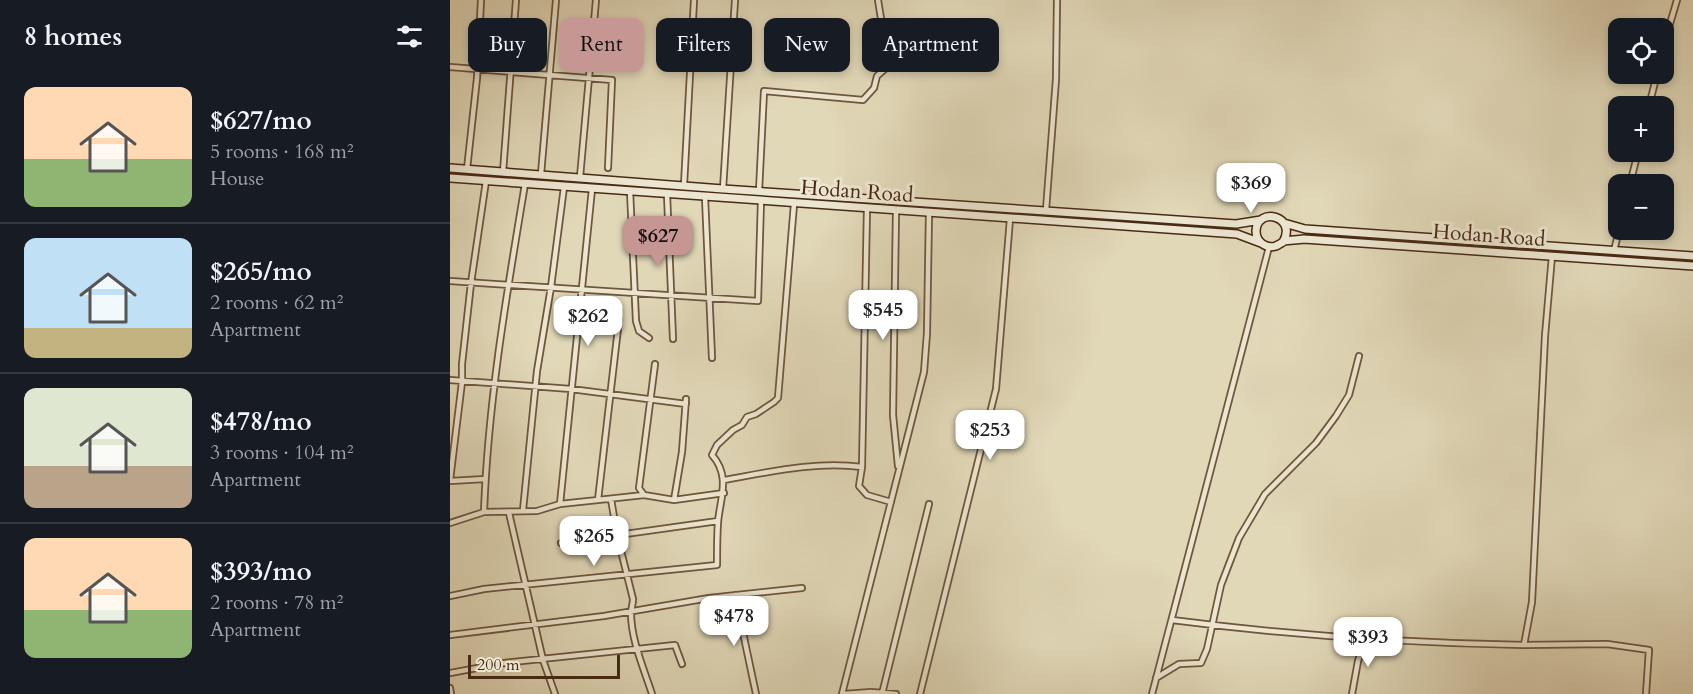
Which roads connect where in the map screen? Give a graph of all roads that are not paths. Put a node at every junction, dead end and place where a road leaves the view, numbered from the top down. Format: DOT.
graph roads {
  1 [pos="481,0"];
  2 [pos="516,0"];
  3 [pos="556,0"];
  4 [pos="596,0"];
  5 [pos="694,0"];
  6 [pos="735,0"];
  7 [pos="878,0"];
  8 [pos="1057,0"];
  9 [pos="1677,0"];
  10 [pos="480,18"];
  11 [pos="1672,18"];
  12 [pos="450,67"];
  13 [pos="468,68"];
  14 [pos="477,72"];
  15 [pos="502,72"];
  16 [pos="511,73"];
  17 [pos="550,76"];
  18 [pos="590,79"];
  19 [pos="450,168"];
  20 [pos="608,168"];
  21 [pos="467,169"];
  22 [pos="503,172"];
  23 [pos="541,174"];
  24 [pos="580,177"];
  25 [pos="450,178"];
  26 [pos="486,181"];
  27 [pos="525,184"];
  28 [pos="684,185"];
  29 [pos="564,187"];
  30 [pos="592,189"];
  31 [pos="723,189"];
  32 [pos="630,191"];
  33 [pos="759,192"];
  34 [pos="667,194"];
  35 [pos="705,197"];
  36 [pos="761,201"];
  37 [pos="794,204"];
  38 [pos="867,209"];
  39 [pos="1046,210"];
  40 [pos="896,211"];
  41 [pos="929,213"];
  42 [pos="1010,219"];
  43 [pos="1261,220"];
  44 [pos="1284,223"];
  45 [pos="1617,240"];
  46 [pos="1282,242"];
  47 [pos="1261,243"];
  48 [pos="1269,247"];
  49 [pos="1614,251"];
  50 [pos="1552,256"];
  51 [pos="1693,256"];
  52 [pos="1693,266"];
  53 [pos="450,281"];
  54 [pos="471,283"];
  55 [pos="510,284"];
  56 [pos="551,287"];
  57 [pos="583,290"];
  58 [pos="634,293"];
  59 [pos="670,295"];
  60 [pos="708,298"];
  61 [pos="619,320"];
  62 [pos="649,338"];
  63 [pos="673,339"];
  64 [pos="1359,356"];
  65 [pos="712,358"];
  66 [pos="655,364"];
  67 [pos="450,380"];
  68 [pos="462,382"];
  69 [pos="496,384"];
  70 [pos="535,386"];
  71 [pos="571,389"];
  72 [pos="610,393"];
  73 [pos="651,400"];
  74 [pos="862,467"];
  75 [pos="898,471"];
  76 [pos="486,479"];
  77 [pos="450,480"];
  78 [pos="724,480"];
  79 [pos="724,493"];
  80 [pos="644,495"];
  81 [pos="611,499"];
  82 [pos="598,500"];
  83 [pos="674,500"];
  84 [pos="891,502"];
  85 [pos="560,504"];
  86 [pos="929,504"];
  87 [pos="523,510"];
  88 [pos="484,512"];
  89 [pos="509,513"];
  90 [pos="718,521"];
  91 [pos="450,523"];
  92 [pos="617,535"];
  93 [pos="561,543"];
  94 [pos="627,573"];
  95 [pos="525,585"];
  96 [pos="802,588"];
  97 [pos="735,595"];
  98 [pos="450,596"];
  99 [pos="630,611"];
  100 [pos="1172,620"];
  101 [pos="534,625"];
  102 [pos="1210,625"];
  103 [pos="450,635"];
  104 [pos="1366,637"];
  105 [pos="1524,645"];
  106 [pos="638,649"];
  107 [pos="543,660"];
  108 [pos="682,664"];
  109 [pos="450,673"];
  110 [pos="1156,678"];
  111 [pos="450,688"];
  112 [pos="451,694"];
  113 [pos="555,694"];
  114 [pos="652,694"];
  115 [pos="756,694"];
  116 [pos="843,694"];
  117 [pos="882,694"];
  118 [pos="896,694"];
  119 [pos="920,694"];
  120 [pos="1152,694"];
  121 [pos="1352,694"];
  122 [pos="1646,694"];
  1 -- 10 [label="street"];
  2 -- 16 [label="street"];
  3 -- 17 [label="street"];
  4 -- 18 [label="street"];
  5 -- 28 [label="street"];
  6 -- 31 [label="street"];
  7 -- 33 [label="street"];
  8 -- 39 [label="street"];
  9 -- 11 [label="street"];
  12 -- 13 [label="street"];
  14 -- 21 [label="street"];
  15 -- 16 [label="street"];
  16 -- 17 [label="street"];
  16 -- 22 [label="street"];
  17 -- 18 [label="street"];
  17 -- 23 [label="street"];
  18 -- 20 [label="street"];
  18 -- 24 [label="street"];
  19 -- 21 [label="main road, Hodan Road"];
  21 -- 22 [label="main road, Hodan Road"];
  22 -- 23 [label="main road, Hodan Road"];
  23 -- 24 [label="main road, Hodan Road"];
  24 -- 28 [label="main road, Hodan Road"];
  25 -- 26 [label="main road, Hodan Road"];
  26 -- 27 [label="main road, Hodan Road"];
  26 -- 54 [label="street"];
  27 -- 29 [label="main road, Hodan Road"];
  27 -- 55 [label="street"];
  28 -- 31 [label="main road, Hodan Road"];
  29 -- 30 [label="main road, Hodan Road"];
  29 -- 56 [label="street"];
  30 -- 32 [label="main road, Hodan Road"];
  30 -- 57 [label="street"];
  31 -- 33 [label="main road, Hodan Road"];
  32 -- 34 [label="main road, Hodan Road"];
  32 -- 58 [label="street"];
  33 -- 39 [label="main road, Hodan Road"];
  34 -- 35 [label="main road, Hodan Road"];
  34 -- 59 [label="street"];
  35 -- 36 [label="main road, Hodan Road"];
  35 -- 60 [label="street"];
  36 -- 37 [label="main road, Hodan Road"];
  36 -- 60 [label="street"];
  37 -- 38 [label="main road, Hodan Road"];
  37 -- 78 [label="street"];
  38 -- 40 [label="main road, Hodan Road"];
  38 -- 74 [label="street"];
  39 -- 43 [label="main road, Hodan Road"];
  40 -- 41 [label="main road, Hodan Road"];
  40 -- 75 [label="street"];
  41 -- 42 [label="main road, Hodan Road"];
  41 -- 75 [label="street"];
  42 -- 47 [label="main road, Hodan Road"];
  42 -- 119 [label="street"];
  43 -- 44 [label="main road, Hodan Road"];
  43 -- 47 [label="main road"];
  44 -- 46 [label="main road"];
  44 -- 49 [label="main road, Hodan Road"];
  45 -- 49 [label="street"];
  46 -- 48 [label="main road, Hodan Road"];
  46 -- 50 [label="main road, Hodan Road"];
  47 -- 48 [label="main road, Hodan Road"];
  48 -- 100 [label="street"];
  49 -- 51 [label="main road, Hodan Road"];
  50 -- 52 [label="main road, Hodan Road"];
  50 -- 105 [label="street"];
  53 -- 54 [label="street"];
  54 -- 55 [label="street"];
  54 -- 68 [label="street"];
  55 -- 56 [label="street"];
  55 -- 69 [label="street"];
  56 -- 57 [label="street"];
  56 -- 70 [label="street"];
  57 -- 58 [label="street"];
  57 -- 71 [label="street"];
  58 -- 59 [label="street"];
  58 -- 62 [label="street"];
  59 -- 60 [label="street"];
  59 -- 63 [label="street"];
  60 -- 65 [label="street"];
  61 -- 72 [label="street"];
  64 -- 102 [label="street"];
  66 -- 73 [label="street"];
  67 -- 68 [label="street"];
  68 -- 69 [label="street"];
  68 -- 77 [label="street"];
  69 -- 70 [label="street"];
  69 -- 76 [label="street"];
  70 -- 71 [label="street"];
  70 -- 87 [label="street"];
  71 -- 72 [label="street"];
  71 -- 85 [label="street"];
  72 -- 73 [label="street"];
  72 -- 82 [label="street"];
  73 -- 80 [label="street"];
  73 -- 83 [label="street"];
  74 -- 78 [label="street"];
  74 -- 84 [label="street"];
  75 -- 84 [label="street"];
  76 -- 77 [label="street"];
  76 -- 88 [label="street"];
  78 -- 79 [label="street"];
  79 -- 83 [label="street"];
  79 -- 90 [label="street"];
  80 -- 81 [label="street"];
  80 -- 83 [label="street"];
  81 -- 82 [label="street"];
  81 -- 92 [label="street"];
  82 -- 85 [label="street"];
  84 -- 116 [label="street"];
  85 -- 87 [label="street"];
  86 -- 117 [label="street"];
  87 -- 89 [label="street"];
  88 -- 89 [label="street"];
  88 -- 91 [label="street"];
  89 -- 95 [label="street"];
  90 -- 92 [label="street"];
  90 -- 94 [label="street"];
  92 -- 93 [label="street"];
  92 -- 94 [label="street"];
  94 -- 95 [label="street"];
  94 -- 99 [label="street"];
  95 -- 98 [label="street"];
  95 -- 101 [label="street"];
  96 -- 97 [label="street"];
  97 -- 99 [label="street"];
  97 -- 115 [label="street"];
  99 -- 101 [label="street"];
  99 -- 106 [label="street"];
  100 -- 102 [label="street"];
  100 -- 110 [label="street"];
  101 -- 103 [label="street"];
  101 -- 107 [label="street"];
  102 -- 104 [label="street"];
  102 -- 110 [label="street"];
  104 -- 105 [label="street"];
  104 -- 121 [label="street"];
  105 -- 122 [label="street"];
  106 -- 107 [label="street"];
  106 -- 108 [label="street"];
  106 -- 114 [label="street"];
  107 -- 109 [label="street"];
  107 -- 113 [label="street"];
  110 -- 120 [label="street"];
  111 -- 112 [label="street"];
  116 -- 117 [label="street"];
  117 -- 118 [label="street"];
}
